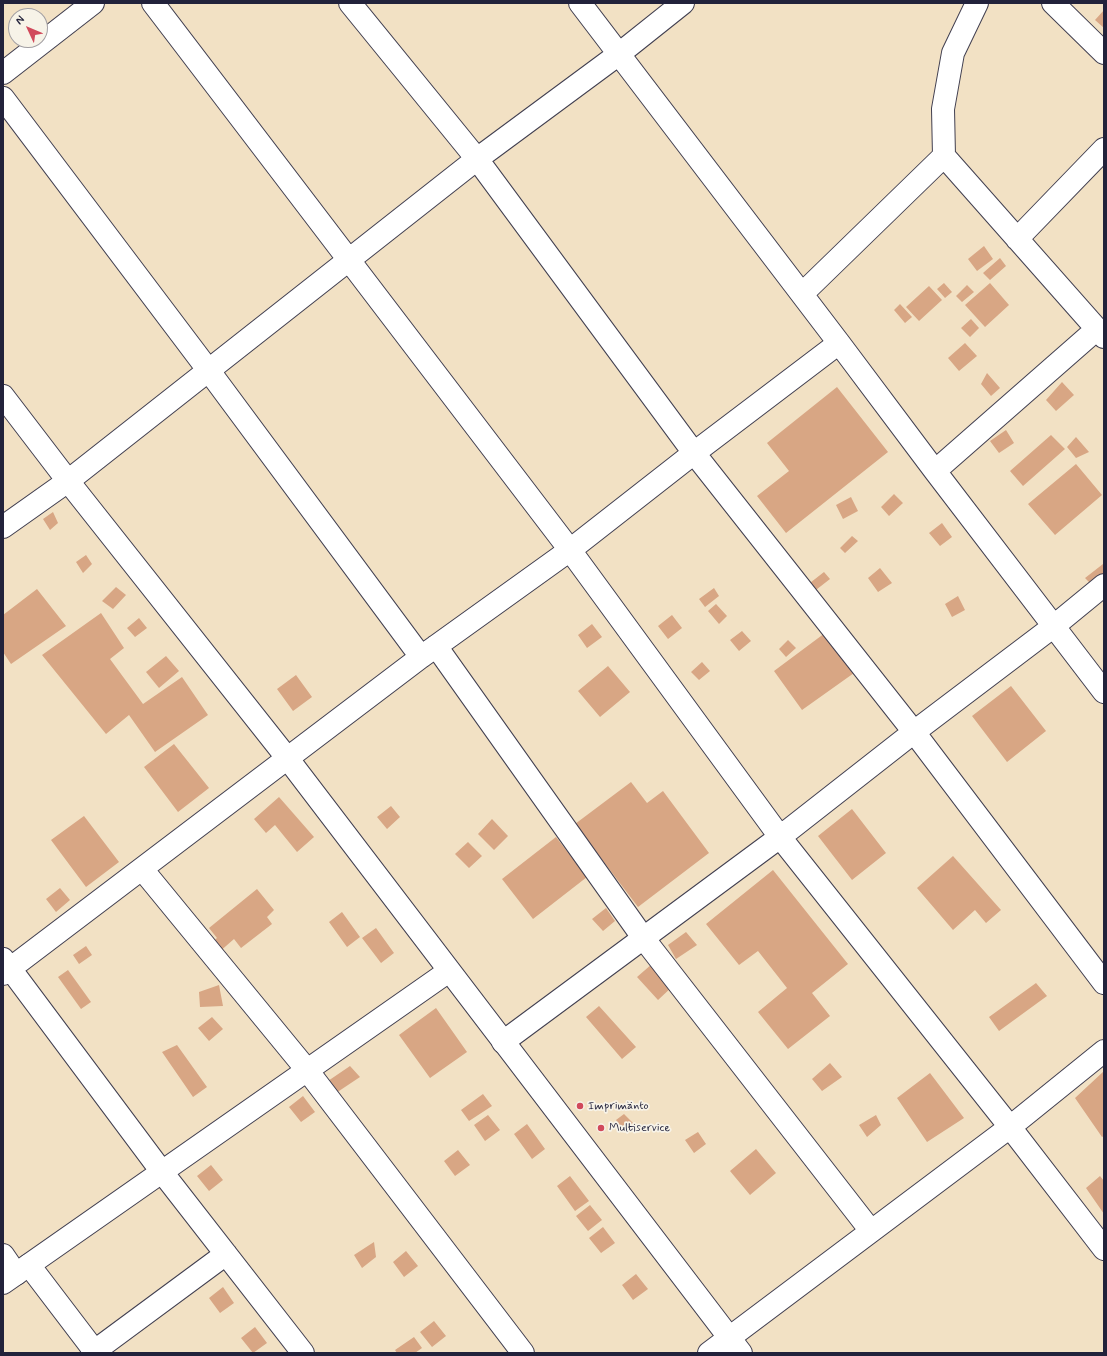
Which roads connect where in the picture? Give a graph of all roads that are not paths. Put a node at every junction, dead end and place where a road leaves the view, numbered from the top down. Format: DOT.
graph roads {
  1 [pos="93,3"];
  2 [pos="153,3"];
  3 [pos="350,3"];
  4 [pos="580,3"];
  5 [pos="683,3"];
  6 [pos="977,3"];
  7 [pos="1054,3"];
  8 [pos="1104,53"];
  9 [pos="619,54"];
  10 [pos="3,73"];
  11 [pos="3,98"];
  12 [pos="1104,149"];
  13 [pos="944,156"];
  14 [pos="477,160"];
  15 [pos="1017,239"];
  16 [pos="350,261"];
  17 [pos="802,294"];
  18 [pos="1100,333"];
  19 [pos="839,344"];
  20 [pos="209,371"];
  21 [pos="3,396"];
  22 [pos="694,453"];
  23 [pos="935,471"];
  24 [pos="68,481"];
  25 [pos="3,527"];
  26 [pos="570,550"];
  27 [pos="1104,585"];
  28 [pos="1054,626"];
  29 [pos="429,652"];
  30 [pos="1104,692"];
  31 [pos="914,732"];
  32 [pos="288,759"];
  33 [pos="780,837"];
  34 [pos="142,869"];
  35 [pos="644,939"];
  36 [pos="5,967"];
  37 [pos="449,971"];
  38 [pos="1104,983"];
  39 [pos="504,1042"];
  40 [pos="1104,1051"];
  41 [pos="307,1070"];
  42 [pos="1010,1127"];
  43 [pos="162,1172"];
  44 [pos="871,1232"];
  45 [pos="1104,1249"];
  46 [pos="226,1254"];
  47 [pos="3,1255"];
  48 [pos="16,1274"];
  49 [pos="736,1345"];
  50 [pos="94,1352"];
  51 [pos="303,1353"];
  52 [pos="522,1353"];
  53 [pos="709,1353"];
  1 -- 10 [label="street"];
  2 -- 16 [label="street"];
  3 -- 14 [label="street"];
  4 -- 9 [label="street"];
  5 -- 9 [label="street"];
  6 -- 13 [label="street"];
  7 -- 8 [label="street"];
  9 -- 14 [label="street"];
  9 -- 17 [label="street"];
  11 -- 20 [label="street"];
  12 -- 15 [label="street"];
  13 -- 15 [label="street"];
  13 -- 17 [label="street"];
  14 -- 16 [label="street"];
  14 -- 22 [label="street"];
  15 -- 18 [label="street"];
  16 -- 20 [label="street"];
  16 -- 26 [label="street"];
  17 -- 19 [label="street"];
  18 -- 23 [label="street"];
  19 -- 22 [label="street"];
  19 -- 23 [label="street"];
  20 -- 24 [label="street"];
  20 -- 29 [label="street"];
  21 -- 24 [label="street"];
  22 -- 26 [label="street"];
  22 -- 31 [label="street"];
  23 -- 28 [label="street"];
  24 -- 25 [label="street"];
  24 -- 32 [label="street"];
  26 -- 29 [label="street"];
  26 -- 33 [label="street"];
  27 -- 28 [label="street"];
  28 -- 30 [label="street"];
  28 -- 31 [label="street"];
  29 -- 32 [label="street"];
  29 -- 35 [label="street"];
  31 -- 33 [label="street"];
  31 -- 38 [label="street"];
  32 -- 34 [label="street"];
  32 -- 37 [label="street"];
  33 -- 35 [label="street"];
  33 -- 42 [label="street"];
  34 -- 36 [label="street"];
  34 -- 41 [label="street"];
  35 -- 39 [label="street"];
  35 -- 44 [label="street"];
  36 -- 43 [label="street"];
  37 -- 39 [label="street"];
  37 -- 41 [label="street"];
  39 -- 49 [label="street"];
  40 -- 42 [label="street"];
  41 -- 43 [label="street"];
  41 -- 52 [label="street"];
  42 -- 44 [label="street"];
  42 -- 45 [label="street"];
  43 -- 46 [label="street"];
  43 -- 48 [label="street"];
  44 -- 49 [label="street"];
  46 -- 50 [label="street"];
  46 -- 51 [label="street"];
  47 -- 48 [label="street"];
  48 -- 50 [label="street"];
  49 -- 53 [label="street"];
}
